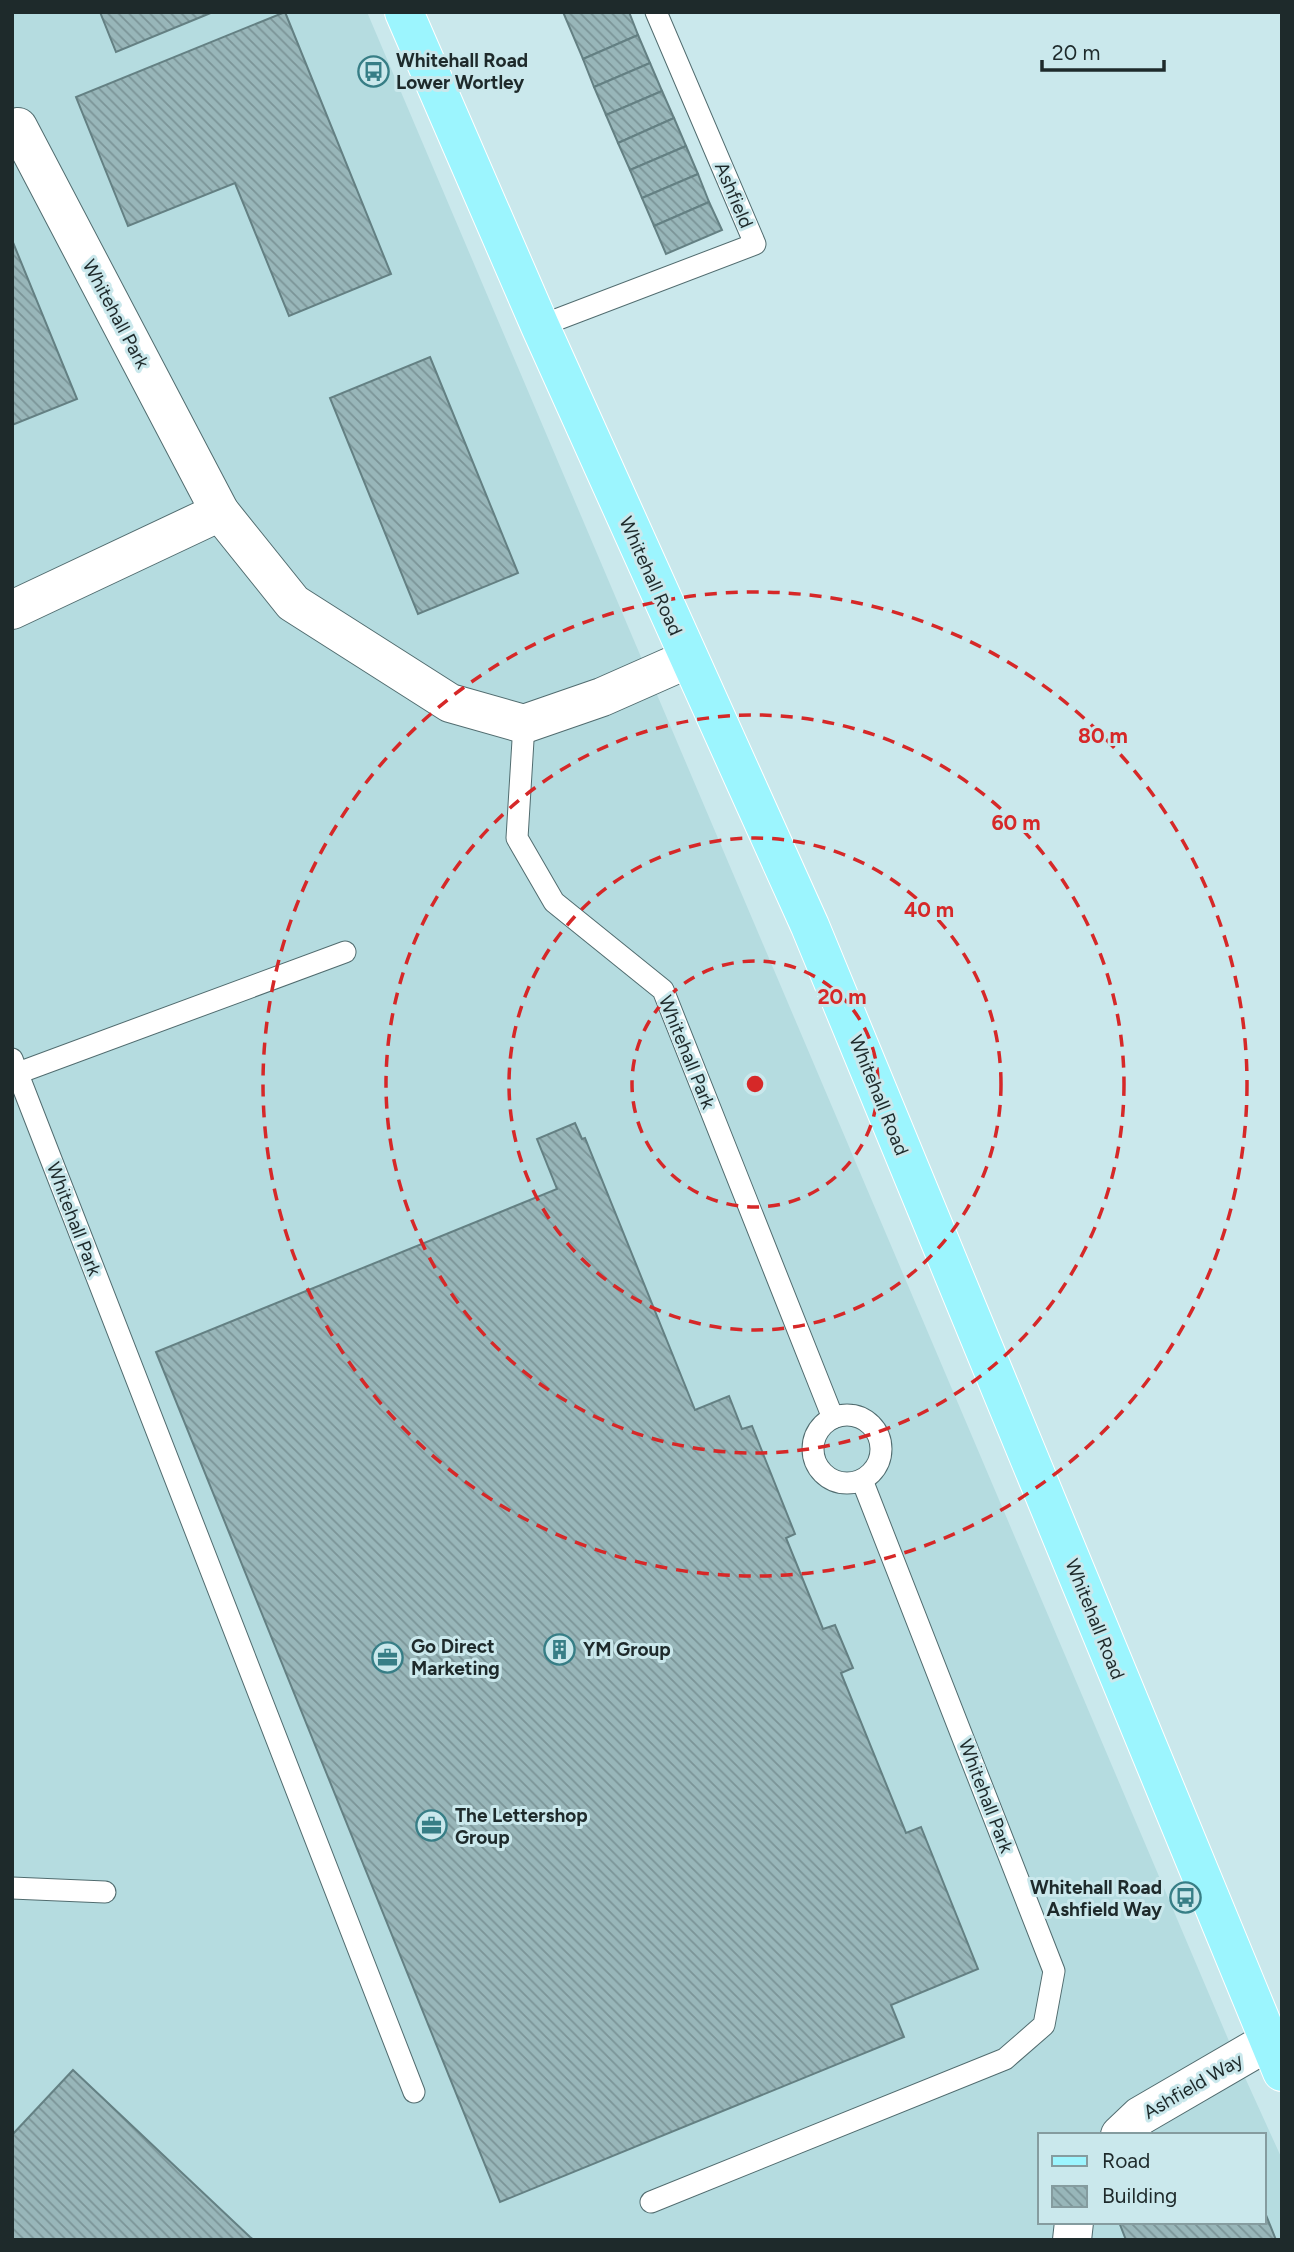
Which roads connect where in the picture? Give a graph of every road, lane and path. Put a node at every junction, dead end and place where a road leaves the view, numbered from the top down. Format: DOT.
graph roads {
  1 [pos="404,12"];
  2 [pos="656,12"];
  3 [pos="15,121"];
  4 [pos="540,326"];
  5 [pos="220,512"];
  6 [pos="12,610"];
  7 [pos="688,659"];
  8 [pos="524,724"];
  9 [pos="345,952"];
  10 [pos="15,1066"];
  11 [pos="833,1418"];
  12 [pos="862,1480"];
  13 [pos="12,1888"];
  14 [pos="105,1892"];
  15 [pos="1275,2056"];
  16 [pos="414,2092"];
  17 [pos="1122,2133"];
  18 [pos="651,2202"];
  1 -- 4 [label="main road, Whitehall Road"];
  2 -- 4 [label="lane, Ashfield"];
  3 -- 5 [label="street, Whitehall Park"];
  4 -- 7 [label="main road, Whitehall Road"];
  5 -- 6 [label="street"];
  5 -- 8 [label="street, Whitehall Park"];
  7 -- 8 [label="street"];
  7 -- 15 [label="main road, Whitehall Road"];
  8 -- 11 [label="lane, Whitehall Park"];
  9 -- 10 [label="lane"];
  10 -- 16 [label="lane, Whitehall Park"];
  11 -- 12 [label="lane"];
  11 -- 12 [label="lane"];
  12 -- 18 [label="lane, Whitehall Park"];
  13 -- 14 [label="lane"];
  15 -- 17 [label="street, Ashfield Way"];
}
